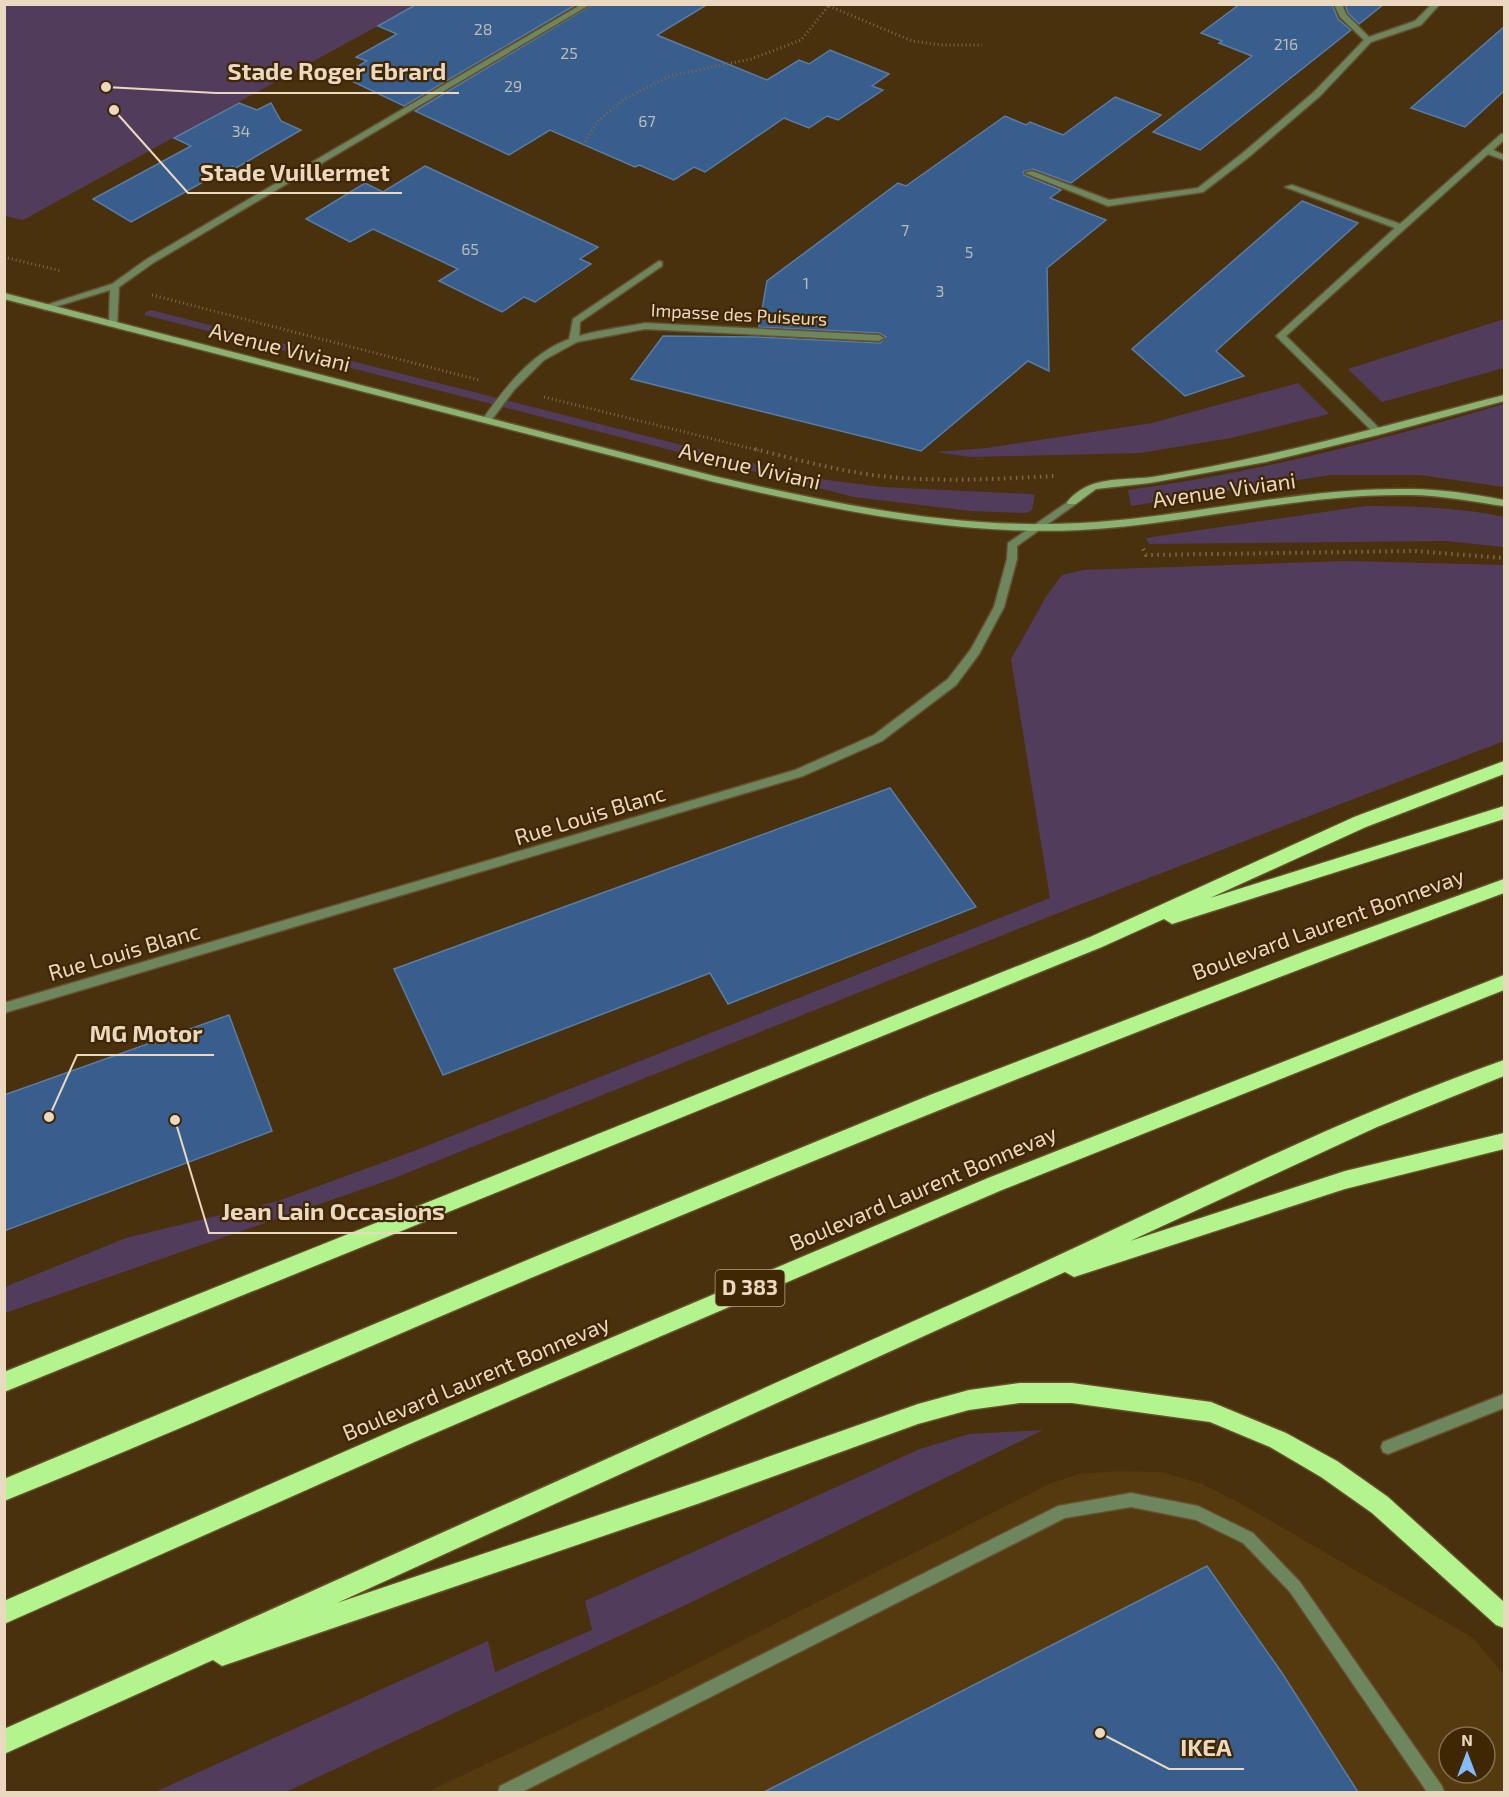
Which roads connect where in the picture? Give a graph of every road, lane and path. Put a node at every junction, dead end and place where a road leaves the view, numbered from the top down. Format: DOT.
graph roads {
  1 [pos="588,4"];
  2 [pos="1338,4"];
  3 [pos="1437,4"];
  4 [pos="829,5"];
  5 [pos="1368,40"];
  6 [pos="982,45"];
  7 [pos="1504,136"];
  8 [pos="583,145"];
  9 [pos="1487,151"];
  10 [pos="1504,158"];
  11 [pos="1029,173"];
  12 [pos="1289,187"];
  13 [pos="1401,227"];
  14 [pos="659,264"];
  15 [pos="115,286"];
  16 [pos="4,296"];
  17 [pos="45,307"];
  18 [pos="114,324"];
  19 [pos="879,338"];
  20 [pos="574,340"];
  21 [pos="511,388"];
  22 [pos="1504,398"];
  23 [pos="487,420"];
  24 [pos="1378,432"];
  25 [pos="1065,476"];
  26 [pos="1504,503"];
  27 [pos="1039,526"];
  28 [pos="1146,555"];
  29 [pos="1504,558"];
  30 [pos="1504,767"];
  31 [pos="1504,813"];
  32 [pos="1504,886"];
  33 [pos="1096,942"];
  34 [pos="1504,982"];
  35 [pos="4,1008"];
  36 [pos="1504,1068"];
  37 [pos="1504,1141"];
  38 [pos="1001,1292"];
  39 [pos="4,1382"];
  40 [pos="1504,1401"];
  41 [pos="1388,1447"];
  42 [pos="4,1490"];
  43 [pos="4,1613"];
  44 [pos="1504,1617"];
  45 [pos="121,1688"];
  46 [pos="4,1742"];
  47 [pos="506,1792"];
  48 [pos="1436,1792"];
  1 -- 15 [label="street"];
  2 -- 5 [label="street"];
  3 -- 5 [label="street"];
  4 -- 6 [label="path"];
  4 -- 8 [label="path"];
  5 -- 11 [label="street"];
  7 -- 9 [label="street"];
  9 -- 10 [label="street"];
  9 -- 13 [label="street"];
  12 -- 13 [label="street"];
  13 -- 24 [label="street"];
  14 -- 20 [label="street"];
  15 -- 17 [label="street"];
  15 -- 18 [label="street"];
  15 -- 21 [label="path, Avenue Viviani"];
  16 -- 17 [label="street, Avenue Viviani"];
  17 -- 18 [label="street, Avenue Viviani"];
  18 -- 23 [label="street, Avenue Viviani"];
  19 -- 20 [label="street, Impasse des Puiseurs"];
  20 -- 21 [label="street, Impasse des Puiseurs"];
  21 -- 23 [label="street, Impasse des Puiseurs"];
  21 -- 25 [label="path, Avenue Viviani"];
  22 -- 24 [label="street"];
  23 -- 27 [label="street, Avenue Viviani"];
  24 -- 27 [label="street, Rue Louis Blanc"];
  26 -- 27 [label="street, Avenue Viviani"];
  27 -- 35 [label="street, Rue Louis Blanc"];
  28 -- 29 [label="path"];
  30 -- 33 [label="highway"];
  31 -- 33 [label="highway"];
  32 -- 42 [label="highway, Boulevard Laurent Bonnevay"];
  33 -- 39 [label="highway"];
  34 -- 43 [label="highway, Boulevard Laurent Bonnevay / D 383"];
  36 -- 38 [label="highway"];
  37 -- 38 [label="highway"];
  38 -- 45 [label="highway"];
  40 -- 41 [label="street"];
  44 -- 45 [label="highway"];
  45 -- 46 [label="highway"];
  47 -- 48 [label="street"];
}
